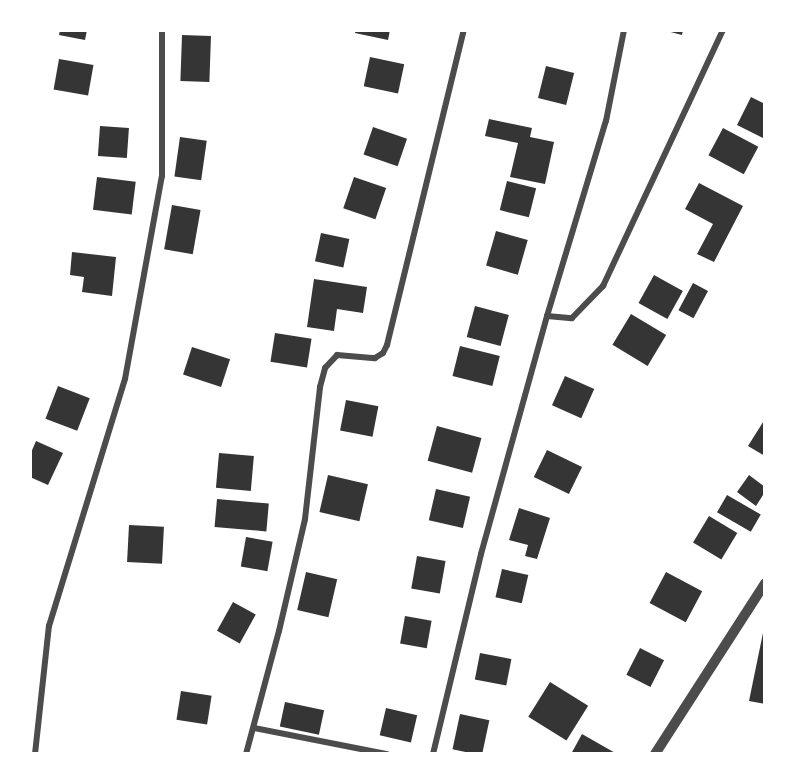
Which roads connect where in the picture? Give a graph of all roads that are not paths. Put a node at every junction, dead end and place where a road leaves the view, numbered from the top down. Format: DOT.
graph roads {
  1 [pos="162,30"];
  2 [pos="464,30"];
  3 [pos="624,30"];
  4 [pos="723,30"];
  5 [pos="547,316"];
  6 [pos="765,583"];
  7 [pos="254,728"];
  8 [pos="35,754"];
  9 [pos="246,754"];
  10 [pos="387,754"];
  11 [pos="433,754"];
  12 [pos="655,754"];
  1 -- 8 [label="street"];
  2 -- 7 [label="street"];
  3 -- 5 [label="street"];
  4 -- 5 [label="street"];
  5 -- 11 [label="street"];
  6 -- 12 [label="street"];
  7 -- 9 [label="street"];
  7 -- 10 [label="street"];
}
